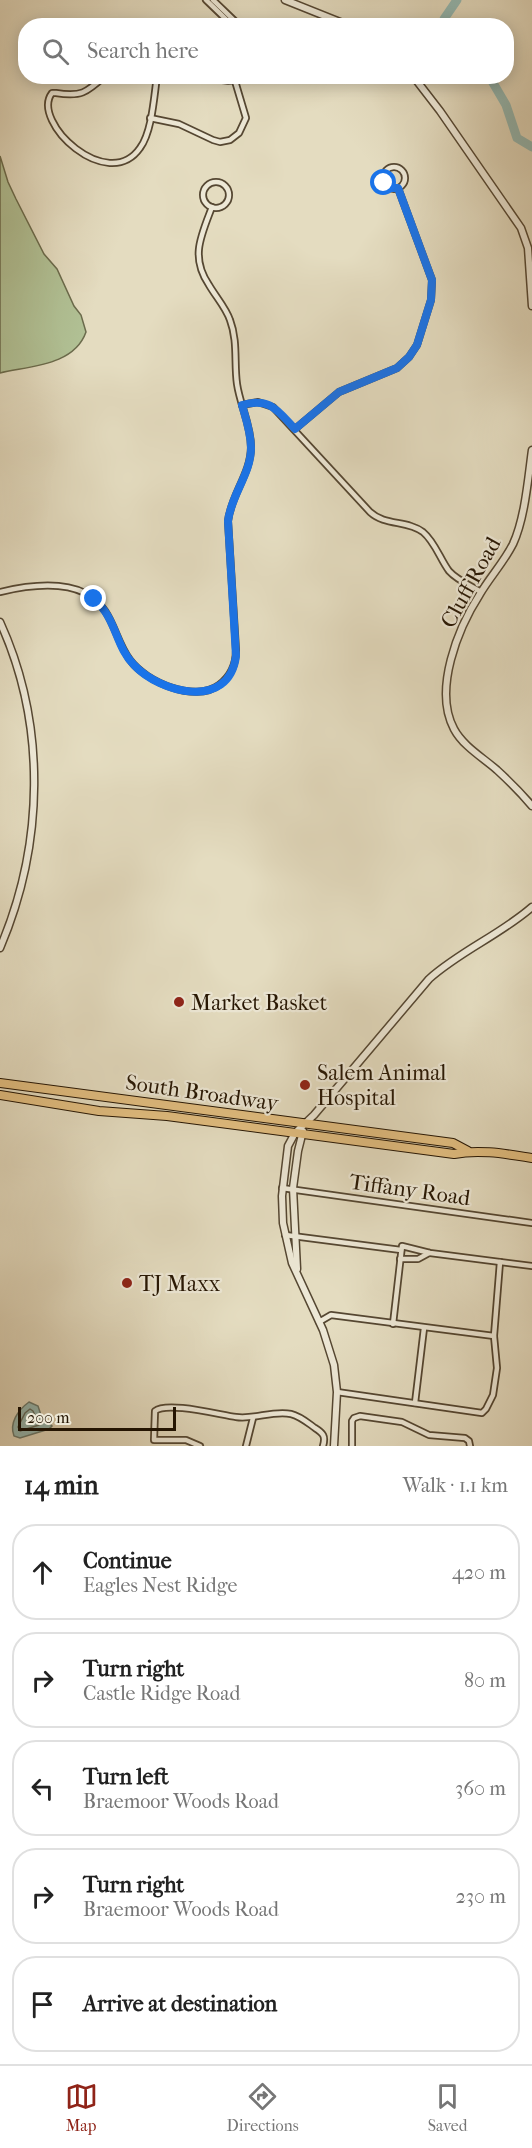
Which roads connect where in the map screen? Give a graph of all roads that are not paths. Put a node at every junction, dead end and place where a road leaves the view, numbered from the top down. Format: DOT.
graph roads {
  1 [pos="206,0"];
  2 [pos="213,0"];
  3 [pos="285,0"];
  4 [pos="225,18"];
  5 [pos="232,18"];
  6 [pos="330,18"];
  7 [pos="95,84"];
  8 [pos="156,84"];
  9 [pos="237,84"];
  10 [pos="419,84"];
  11 [pos="150,118"];
  12 [pos="398,188"];
  13 [pos="212,207"];
  14 [pos="530,247"];
  15 [pos="532,306"];
  16 [pos="242,405"];
  17 [pos="295,429"];
  18 [pos="532,450"];
  19 [pos="0,592"];
  20 [pos="481,592"];
  21 [pos="0,622"];
  22 [pos="532,806"];
  23 [pos="532,908"];
  24 [pos="0,948"];
  25 [pos="0,1083"];
  26 [pos="0,1095"];
  27 [pos="304,1124"];
  28 [pos="299,1134"];
  29 [pos="469,1151"];
  30 [pos="532,1158"];
  31 [pos="282,1188"];
  32 [pos="293,1188"];
  33 [pos="532,1223"];
  34 [pos="285,1235"];
  35 [pos="295,1235"];
  36 [pos="402,1248"];
  37 [pos="430,1252"];
  38 [pos="400,1259"];
  39 [pos="500,1263"];
  40 [pos="532,1266"];
  41 [pos="297,1270"];
  42 [pos="319,1322"];
  43 [pos="393,1324"];
  44 [pos="424,1328"];
  45 [pos="494,1336"];
  46 [pos="338,1392"];
  47 [pos="415,1402"];
  48 [pos="253,1418"];
  49 [pos="153,1440"];
  50 [pos="152,1446"];
  51 [pos="200,1446"];
  52 [pos="246,1446"];
  53 [pos="323,1446"];
  54 [pos="334,1446"];
  55 [pos="352,1446"];
  56 [pos="470,1446"];
  1 -- 4 [label="street"];
  2 -- 5 [label="street"];
  3 -- 6 [label="street"];
  7 -- 11 [label="street"];
  8 -- 11 [label="street"];
  9 -- 11 [label="street"];
  10 -- 14 [label="street"];
  12 -- 12 [label="street"];
  12 -- 17 [label="street"];
  13 -- 13 [label="street"];
  13 -- 16 [label="street"];
  14 -- 15 [label="street"];
  16 -- 17 [label="street"];
  16 -- 19 [label="street"];
  17 -- 20 [label="street"];
  18 -- 20 [label="street, Cluff Road"];
  20 -- 22 [label="street, Cluff Road"];
  21 -- 24 [label="street"];
  23 -- 27 [label="street"];
  25 -- 27 [label="main road, South Broadway"];
  26 -- 28 [label="main road, South Broadway"];
  27 -- 28 [label="street"];
  27 -- 29 [label="main road, South Broadway"];
  28 -- 29 [label="main road, South Broadway"];
  28 -- 31 [label="street"];
  28 -- 32 [label="street"];
  29 -- 30 [label="main road, South Broadway"];
  31 -- 32 [label="street, Tiffany Road"];
  31 -- 34 [label="street"];
  32 -- 33 [label="street, Tiffany Road"];
  32 -- 35 [label="street"];
  34 -- 35 [label="street"];
  34 -- 41 [label="street"];
  35 -- 36 [label="street"];
  35 -- 41 [label="street"];
  36 -- 37 [label="street"];
  36 -- 38 [label="street"];
  37 -- 38 [label="street"];
  37 -- 39 [label="street"];
  38 -- 43 [label="street"];
  39 -- 40 [label="street"];
  39 -- 45 [label="street"];
  41 -- 42 [label="street"];
  42 -- 43 [label="street"];
  42 -- 46 [label="street"];
  43 -- 44 [label="street"];
  44 -- 45 [label="street"];
  44 -- 47 [label="street"];
  45 -- 47 [label="street"];
  46 -- 47 [label="street"];
  46 -- 54 [label="street"];
  48 -- 49 [label="street"];
  48 -- 52 [label="street"];
  48 -- 53 [label="street"];
  49 -- 50 [label="street"];
  49 -- 51 [label="street"];
  55 -- 56 [label="street"];
}
